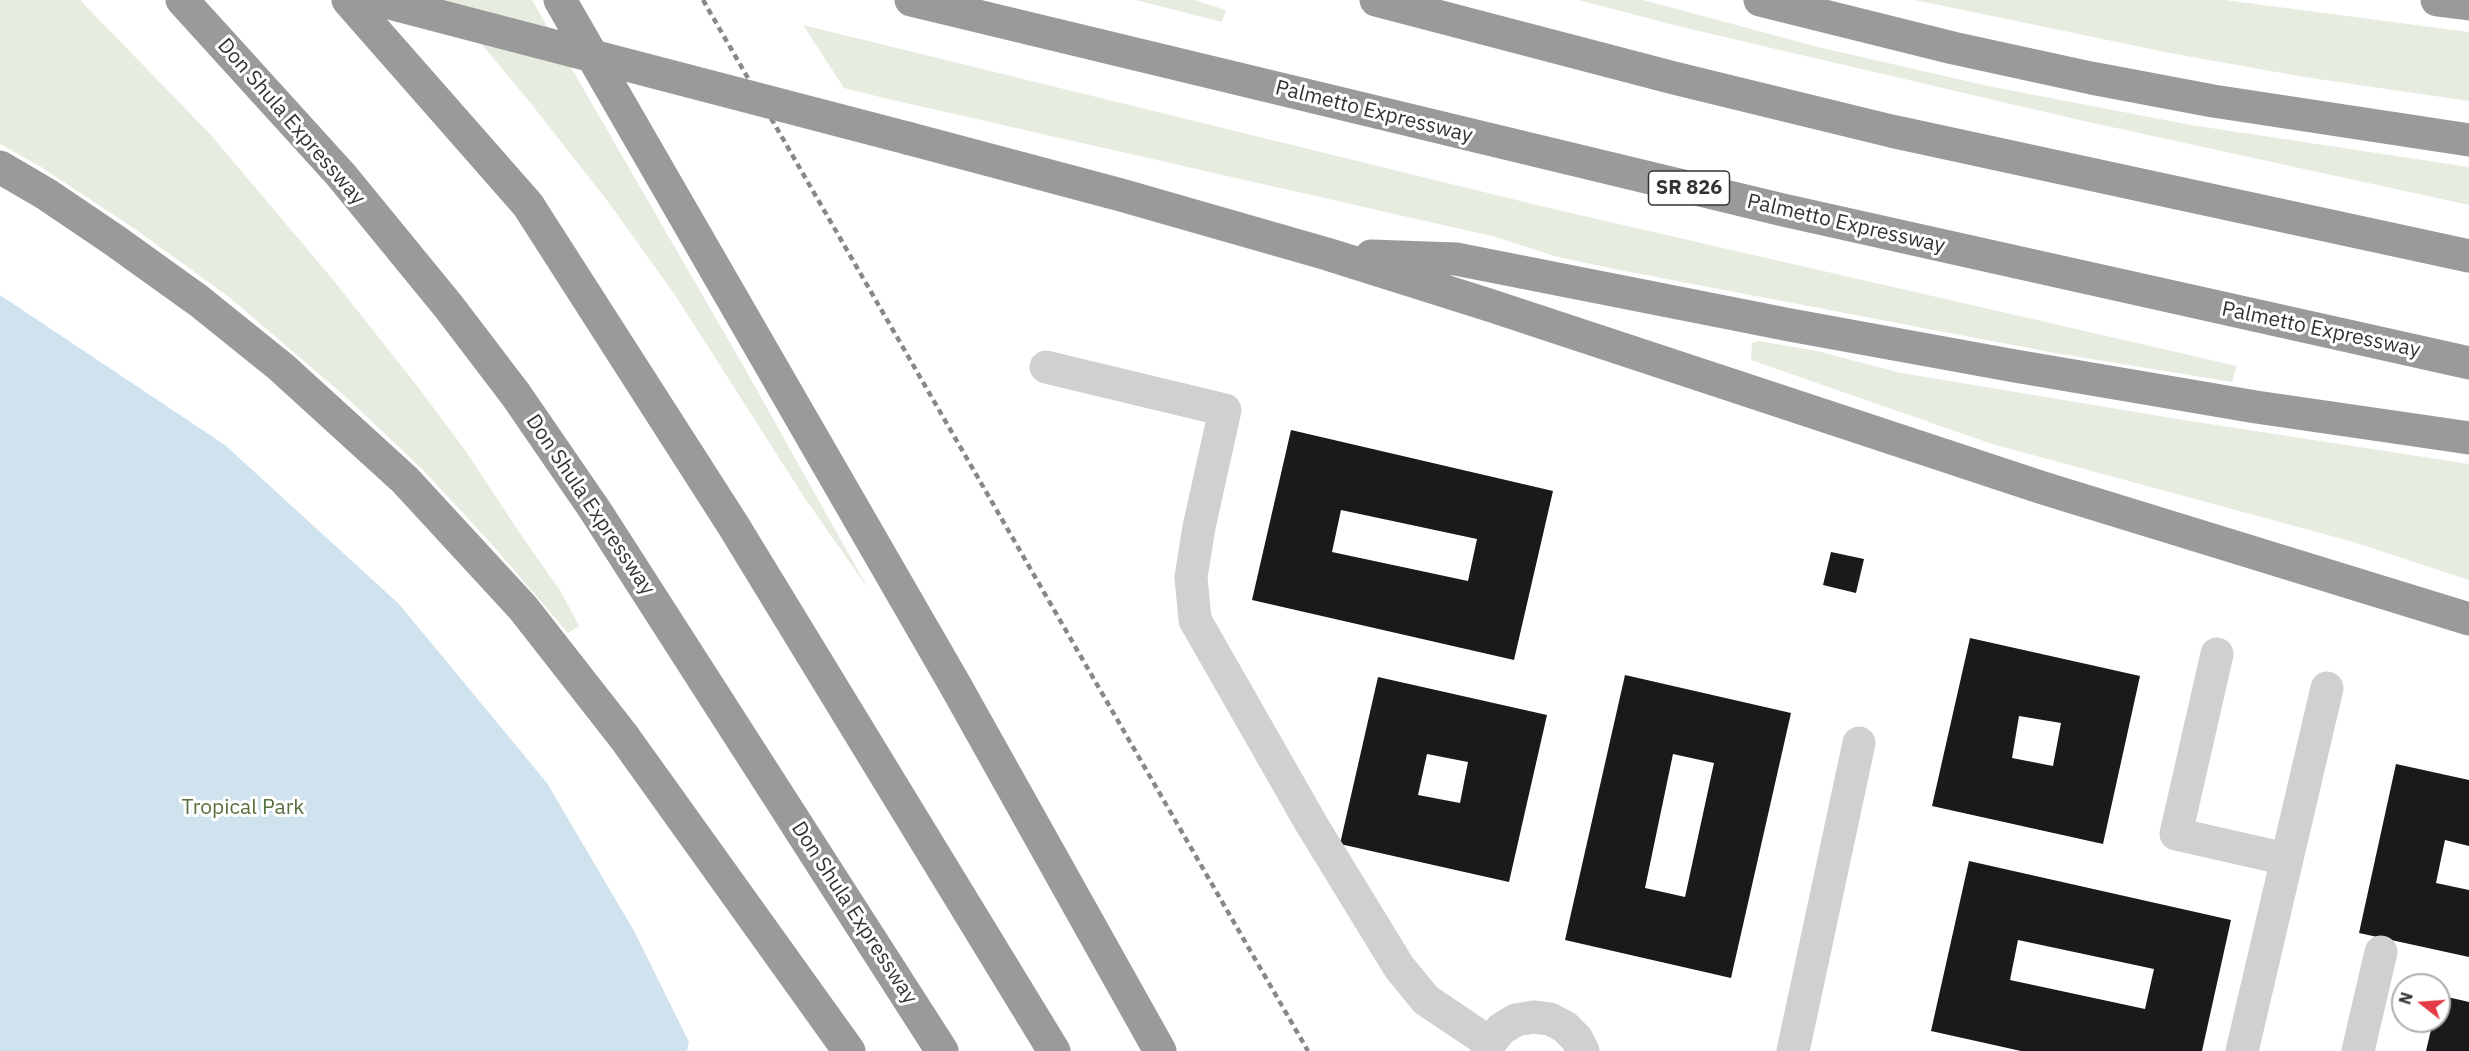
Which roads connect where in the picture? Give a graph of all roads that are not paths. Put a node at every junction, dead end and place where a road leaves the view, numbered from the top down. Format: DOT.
graph roads {
  1 [pos="182,0"];
  2 [pos="348,0"];
  3 [pos="378,0"];
  4 [pos="560,0"];
  5 [pos="911,0"];
  6 [pos="1376,0"];
  7 [pos="1760,0"];
  8 [pos="2437,0"];
  9 [pos="2469,3"];
  10 [pos="2469,140"];
  11 [pos="0,167"];
  12 [pos="1327,254"];
  13 [pos="2469,256"];
  14 [pos="2469,363"];
  15 [pos="1046,367"];
  16 [pos="2469,438"];
  17 [pos="2469,619"];
  18 [pos="2217,654"];
  19 [pos="2327,688"];
  20 [pos="1859,742"];
  21 [pos="2286,859"];
  22 [pos="2381,952"];
  23 [pos="1488,1047"];
  24 [pos="849,1051"];
  25 [pos="942,1051"];
  26 [pos="1054,1051"];
  27 [pos="1160,1051"];
  28 [pos="1583,1051"];
  29 [pos="1793,1051"];
  30 [pos="2242,1051"];
  31 [pos="2358,1051"];
  1 -- 25 [label="highway, Don Shula Expressway"];
  2 -- 26 [label="highway"];
  3 -- 12 [label="highway, bridge"];
  4 -- 27 [label="highway"];
  5 -- 14 [label="highway, Palmetto Expressway / SR 826"];
  6 -- 13 [label="highway"];
  7 -- 10 [label="highway"];
  8 -- 9 [label="highway"];
  11 -- 24 [label="highway"];
  12 -- 16 [label="highway"];
  12 -- 17 [label="highway"];
  15 -- 23 [label="street"];
  18 -- 21 [label="street"];
  19 -- 21 [label="street"];
  20 -- 29 [label="street"];
  21 -- 30 [label="street"];
  22 -- 31 [label="street"];
  23 -- 28 [label="street"];
}
